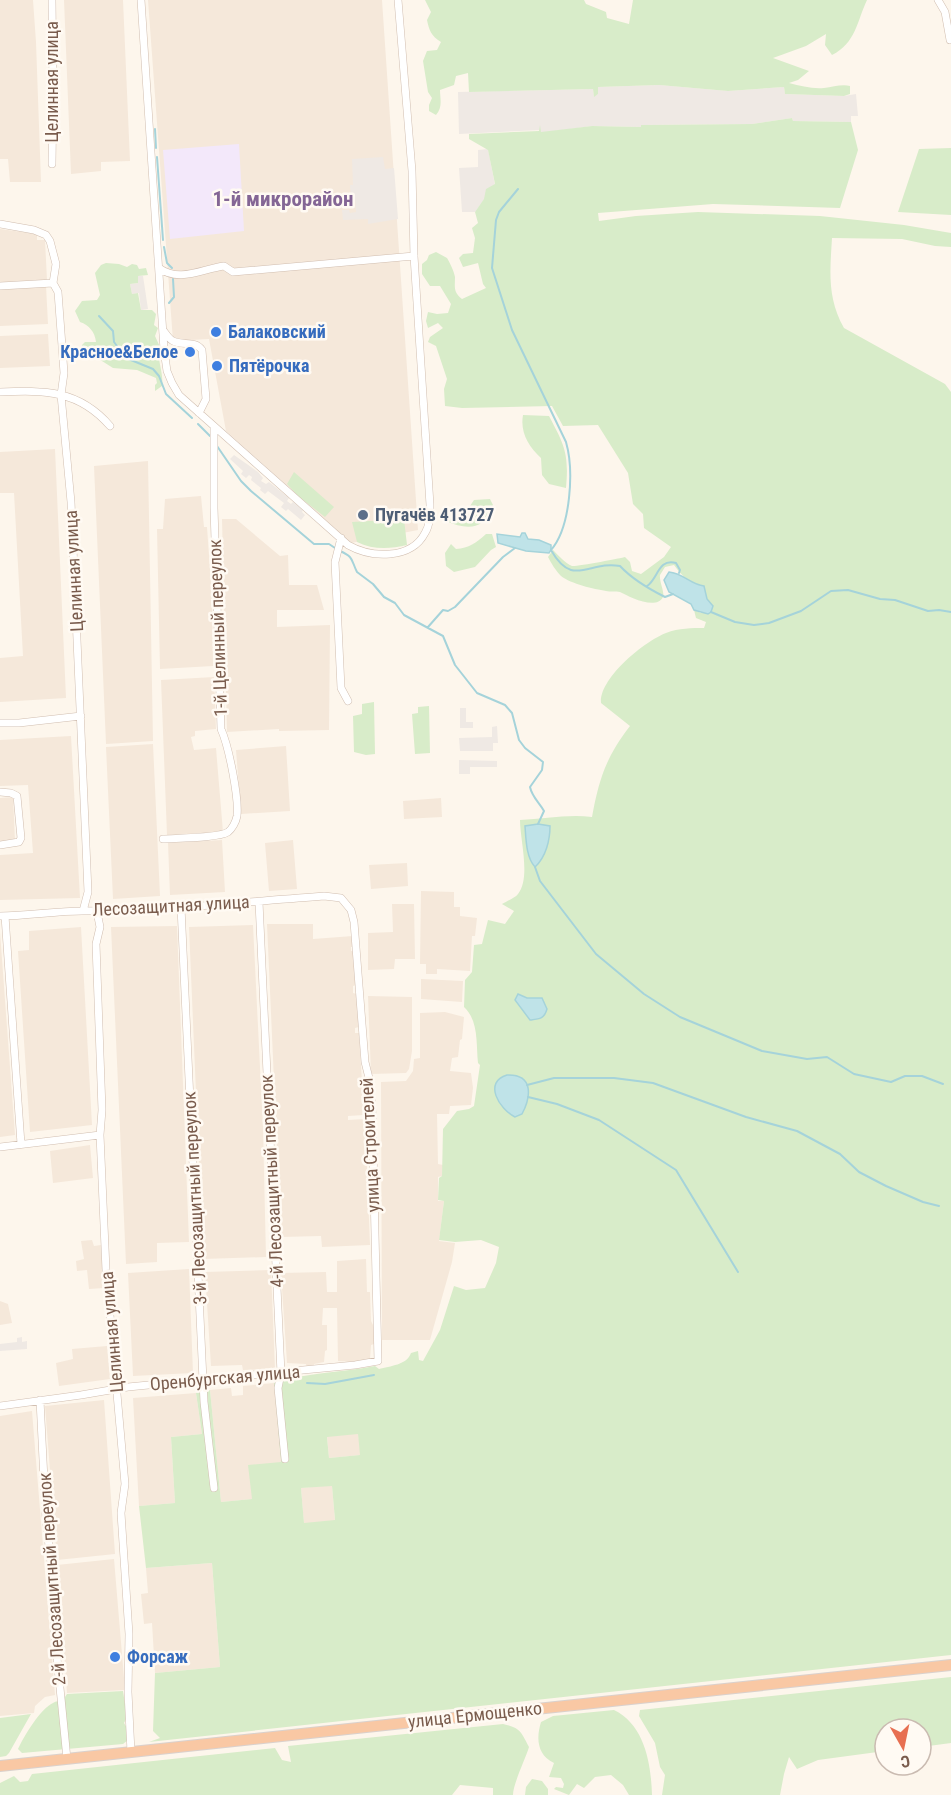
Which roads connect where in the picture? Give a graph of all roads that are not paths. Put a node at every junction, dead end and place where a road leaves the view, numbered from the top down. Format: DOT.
graph roads {
  1 [pos="52,0"];
  2 [pos="141,0"];
  3 [pos="398,0"];
  4 [pos="938,0"];
  5 [pos="950,40"];
  6 [pos="52,164"];
  7 [pos="0,224"];
  8 [pos="414,256"];
  9 [pos="159,268"];
  10 [pos="53,283"];
  11 [pos="0,286"];
  12 [pos="163,330"];
  13 [pos="0,392"];
  14 [pos="61,395"];
  15 [pos="199,413"];
  16 [pos="110,426"];
  17 [pos="214,426"];
  18 [pos="341,538"];
  19 [pos="348,701"];
  20 [pos="81,716"];
  21 [pos="0,723"];
  22 [pos="0,792"];
  23 [pos="163,839"];
  24 [pos="0,845"];
  25 [pos="341,898"];
  26 [pos="259,902"];
  27 [pos="181,907"];
  28 [pos="83,911"];
  29 [pos="97,912"];
  30 [pos="2,916"];
  31 [pos="100,1135"];
  32 [pos="21,1144"];
  33 [pos="0,1147"];
  34 [pos="378,1361"];
  35 [pos="281,1373"];
  36 [pos="203,1380"];
  37 [pos="116,1388"];
  38 [pos="40,1400"];
  39 [pos="0,1406"];
  40 [pos="285,1459"];
  41 [pos="214,1488"];
  42 [pos="951,1665"];
  43 [pos="131,1752"];
  44 [pos="67,1759"];
  45 [pos="0,1766"];
  1 -- 6 [label="street, Целинная улица"];
  2 -- 9 [label="street"];
  3 -- 8 [label="street"];
  4 -- 5 [label="street"];
  7 -- 10 [label="street, Целинная улица"];
  8 -- 9 [label="street"];
  8 -- 18 [label="street"];
  9 -- 12 [label="street"];
  10 -- 11 [label="street"];
  10 -- 14 [label="street, Целинная улица"];
  12 -- 15 [label="street"];
  12 -- 15 [label="street"];
  13 -- 14 [label="street"];
  14 -- 16 [label="street"];
  14 -- 20 [label="street, Целинная улица"];
  15 -- 17 [label="street"];
  17 -- 18 [label="street"];
  17 -- 23 [label="street, 1-й Целинный переулок"];
  18 -- 19 [label="street"];
  20 -- 21 [label="street"];
  20 -- 28 [label="street, Целинная улица"];
  22 -- 24 [label="street"];
  25 -- 26 [label="street, Лесозащитная улица"];
  25 -- 34 [label="street, улица Строителей"];
  26 -- 27 [label="street, Лесозащитная улица"];
  26 -- 35 [label="street, 4-й Лесозащитный переулок"];
  27 -- 29 [label="street, Лесозащитная улица"];
  27 -- 36 [label="street, 3-й Лесозащитный переулок"];
  28 -- 29 [label="street, Лесозащитная улица"];
  28 -- 30 [label="street, Лесозащитная улица"];
  29 -- 31 [label="street, Целинная улица"];
  30 -- 32 [label="street"];
  31 -- 32 [label="street"];
  31 -- 37 [label="street, Целинная улица"];
  32 -- 33 [label="street"];
  34 -- 35 [label="street, Оренбургская улица"];
  35 -- 36 [label="street, Оренбургская улица"];
  35 -- 40 [label="street, 4-й Лесозащитный переулок"];
  36 -- 37 [label="street, Оренбургская улица"];
  36 -- 41 [label="street, 3-й Лесозащитный переулок"];
  37 -- 38 [label="street, Оренбургская улица"];
  37 -- 43 [label="street, Целинная улица"];
  38 -- 39 [label="street, Оренбургская улица"];
  38 -- 44 [label="street, 2-й Лесозащитный переулок"];
  42 -- 43 [label="highway, улица Ермощенко"];
  43 -- 44 [label="highway, улица Ермощенко"];
  44 -- 45 [label="highway, улица Ермощенко"];
}
